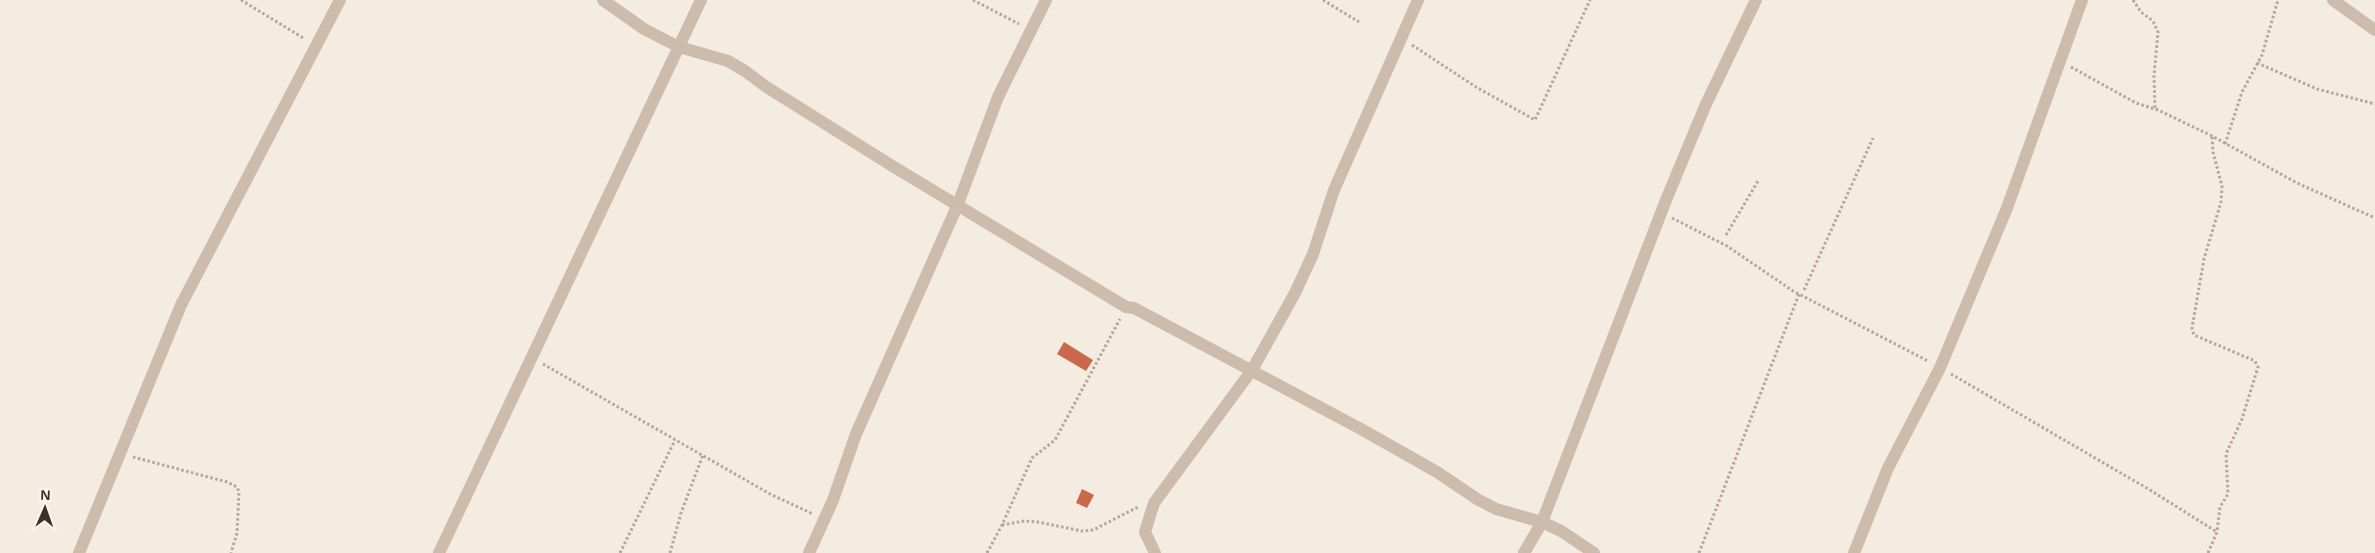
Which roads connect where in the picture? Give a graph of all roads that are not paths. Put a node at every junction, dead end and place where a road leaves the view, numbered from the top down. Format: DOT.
graph roads {
  1 [pos="340,0"];
  2 [pos="603,0"];
  3 [pos="701,0"];
  4 [pos="1046,0"];
  5 [pos="1418,0"];
  6 [pos="1756,0"];
  7 [pos="2082,0"];
  8 [pos="2333,0"];
  9 [pos="2375,30"];
  10 [pos="679,47"];
  11 [pos="958,204"];
  12 [pos="1252,370"];
  13 [pos="1542,522"];
  14 [pos="79,553"];
  15 [pos="439,553"];
  16 [pos="809,553"];
  17 [pos="1154,553"];
  18 [pos="1524,553"];
  19 [pos="1594,553"];
  20 [pos="1854,553"];
  1 -- 14 [label="street"];
  2 -- 10 [label="street"];
  3 -- 10 [label="street"];
  4 -- 11 [label="street"];
  5 -- 12 [label="street"];
  6 -- 13 [label="street"];
  7 -- 20 [label="street"];
  8 -- 9 [label="street"];
  10 -- 11 [label="street"];
  10 -- 15 [label="street"];
  11 -- 12 [label="street"];
  11 -- 16 [label="street"];
  12 -- 13 [label="street"];
  12 -- 17 [label="street"];
  13 -- 18 [label="street"];
  13 -- 19 [label="street"];
}
